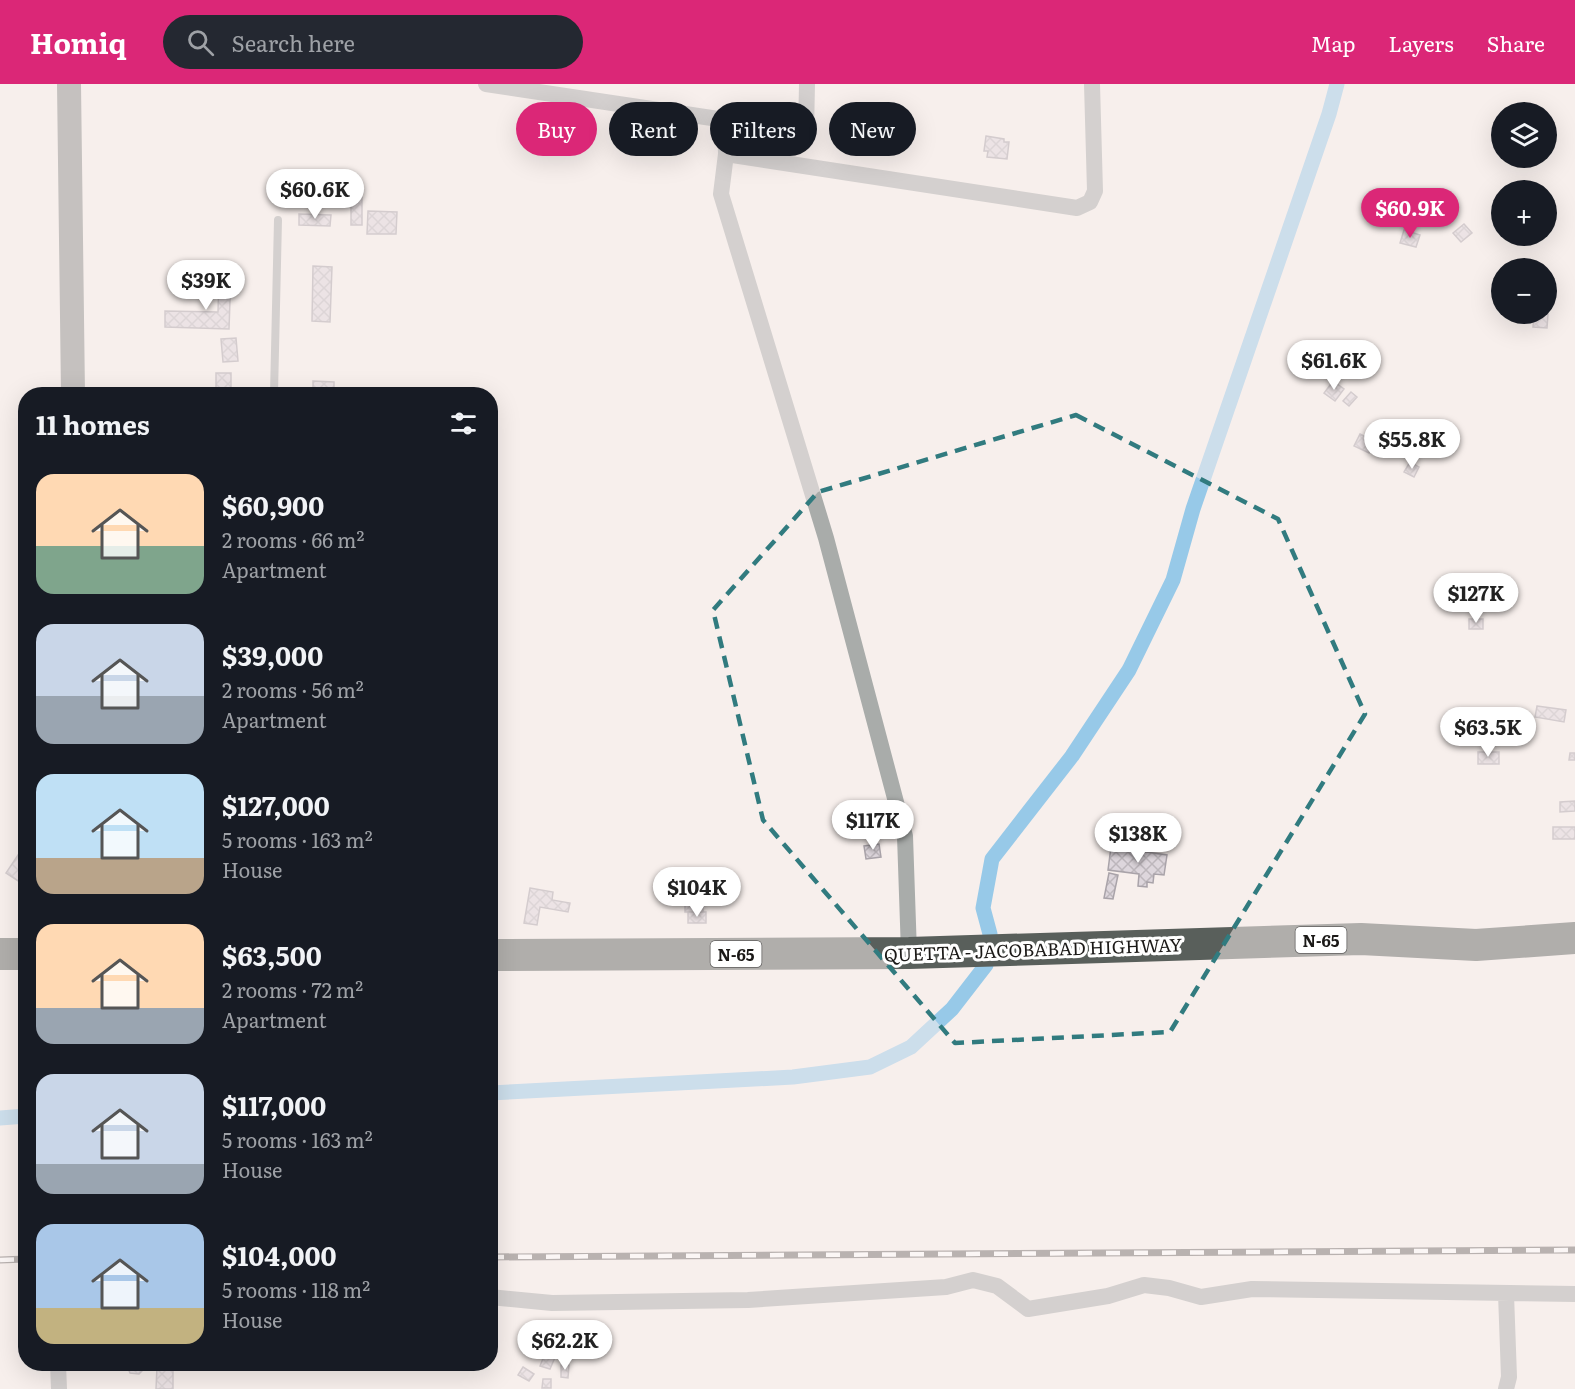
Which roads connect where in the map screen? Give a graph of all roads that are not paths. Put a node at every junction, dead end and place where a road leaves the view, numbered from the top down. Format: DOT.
graph roads {
  1 [pos="69,84"];
  2 [pos="486,84"];
  3 [pos="807,84"];
  4 [pos="1092,84"];
  5 [pos="510,86"];
  6 [pos="807,102"];
  7 [pos="710,118"];
  8 [pos="726,156"];
  9 [pos="739,156"];
  10 [pos="278,220"];
  11 [pos="73,387"];
  12 [pos="274,387"];
  13 [pos="1575,938"];
  14 [pos="909,953"];
  15 [pos="0,954"];
  16 [pos="18,954"];
  17 [pos="498,955"];
  18 [pos="1506,1294"];
  19 [pos="1575,1294"];
  20 [pos="498,1298"];
  21 [pos="58,1371"];
  22 [pos="59,1389"];
  23 [pos="1506,1389"];
  1 -- 11 [label="street"];
  2 -- 5 [label="street"];
  3 -- 6 [label="street"];
  4 -- 9 [label="street"];
  5 -- 7 [label="street"];
  8 -- 14 [label="street"];
  10 -- 12 [label="lane"];
  13 -- 14 [label="highway, QUETTA - JACOBABAD HIGHWAY / N-65"];
  14 -- 17 [label="highway, QUETTA - JACOBABAD HIGHWAY / N-65"];
  15 -- 16 [label="highway"];
  18 -- 19 [label="street"];
  18 -- 20 [label="street"];
  18 -- 23 [label="street"];
  21 -- 22 [label="street"];
}
